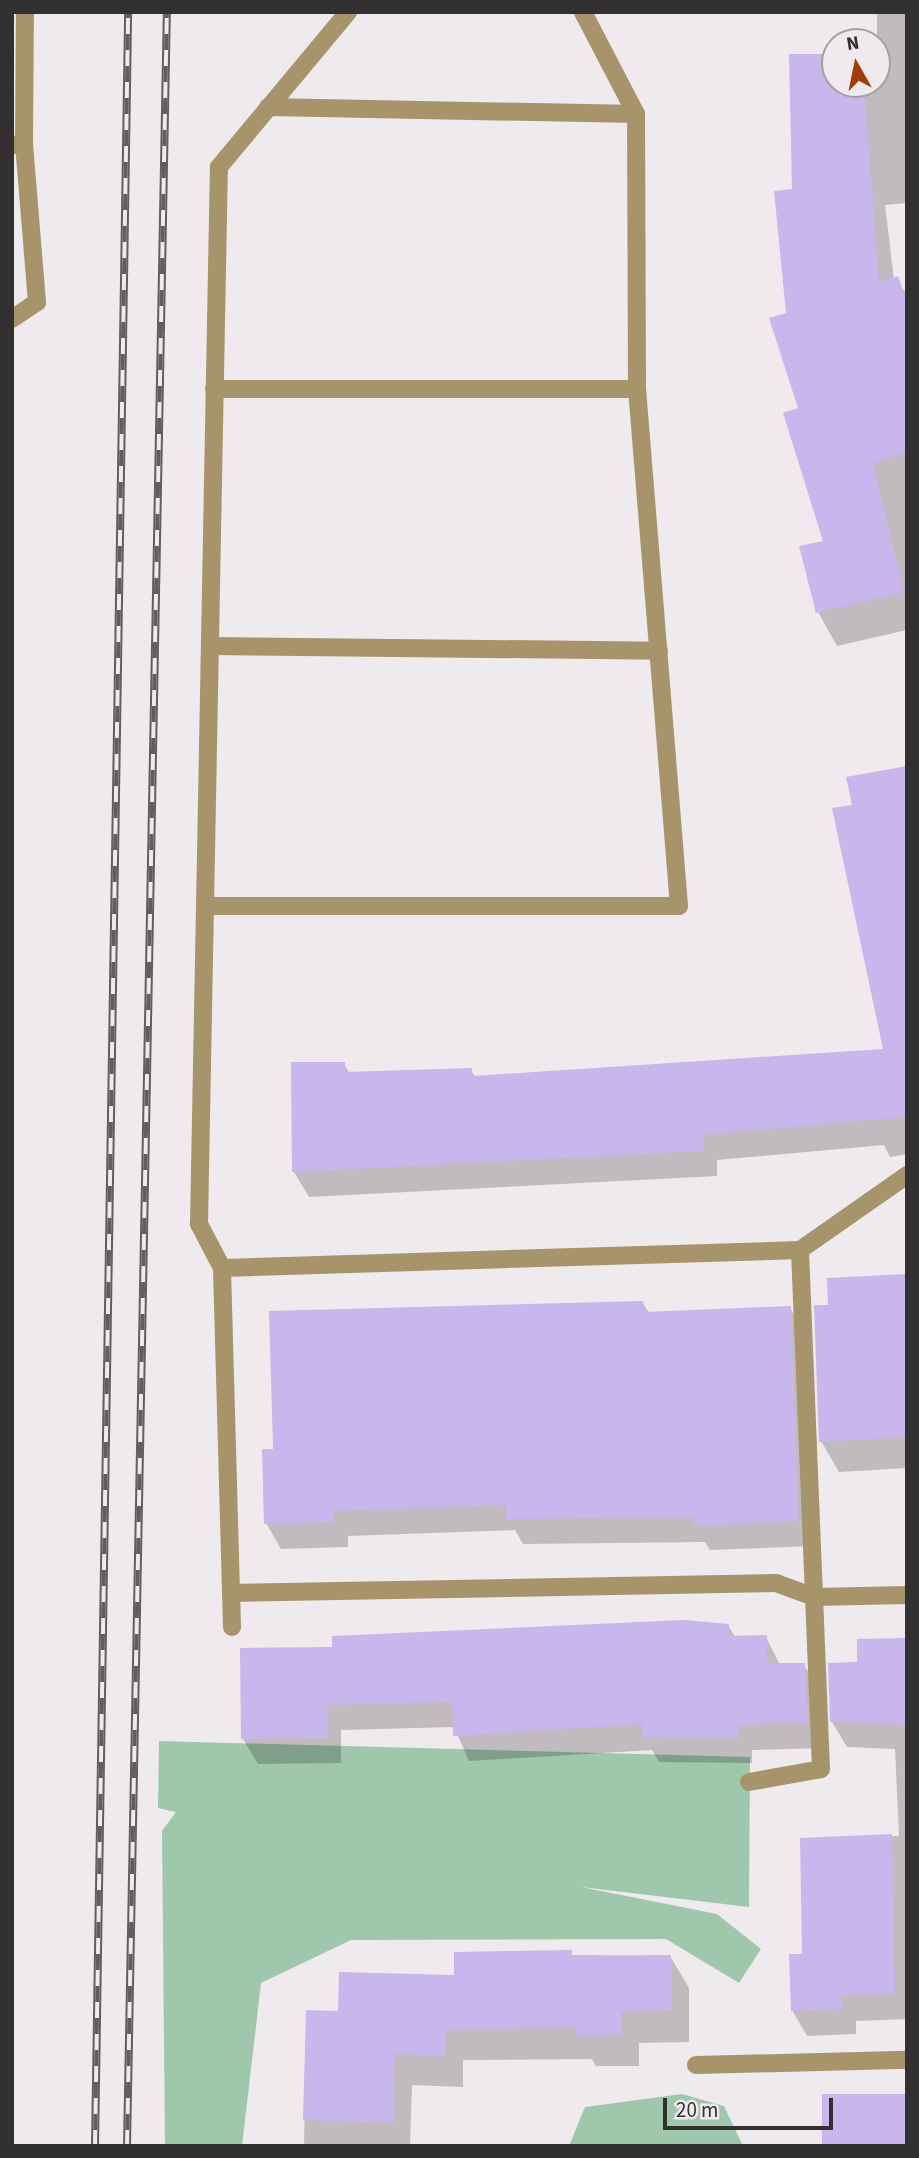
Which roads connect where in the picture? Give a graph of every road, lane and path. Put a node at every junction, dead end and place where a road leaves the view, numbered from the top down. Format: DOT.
graph roads {
  1 [pos="24,12"];
  2 [pos="348,12"];
  3 [pos="583,12"];
  4 [pos="268,107"];
  5 [pos="636,114"];
  6 [pos="18,144"];
  7 [pos="12,319"];
  8 [pos="215,389"];
  9 [pos="638,389"];
  10 [pos="210,646"];
  11 [pos="659,651"];
  12 [pos="206,906"];
  13 [pos="907,1175"];
  14 [pos="800,1250"];
  15 [pos="222,1268"];
  16 [pos="231,1593"];
  17 [pos="907,1595"];
  18 [pos="814,1597"];
  19 [pos="232,1627"];
  20 [pos="749,1782"];
  21 [pos="907,2060"];
  22 [pos="696,2065"];
  1 -- 6 [label="street"];
  2 -- 4 [label="street"];
  3 -- 5 [label="street"];
  4 -- 5 [label="street"];
  4 -- 8 [label="street"];
  5 -- 9 [label="street"];
  6 -- 7 [label="street"];
  8 -- 9 [label="street"];
  8 -- 10 [label="street"];
  9 -- 11 [label="street"];
  10 -- 11 [label="street"];
  10 -- 12 [label="street"];
  11 -- 12 [label="street"];
  12 -- 15 [label="street"];
  13 -- 14 [label="street"];
  14 -- 15 [label="street"];
  14 -- 18 [label="street"];
  15 -- 16 [label="street"];
  16 -- 18 [label="street"];
  16 -- 19 [label="street"];
  17 -- 18 [label="street"];
  18 -- 20 [label="street"];
  21 -- 22 [label="street"];
}
